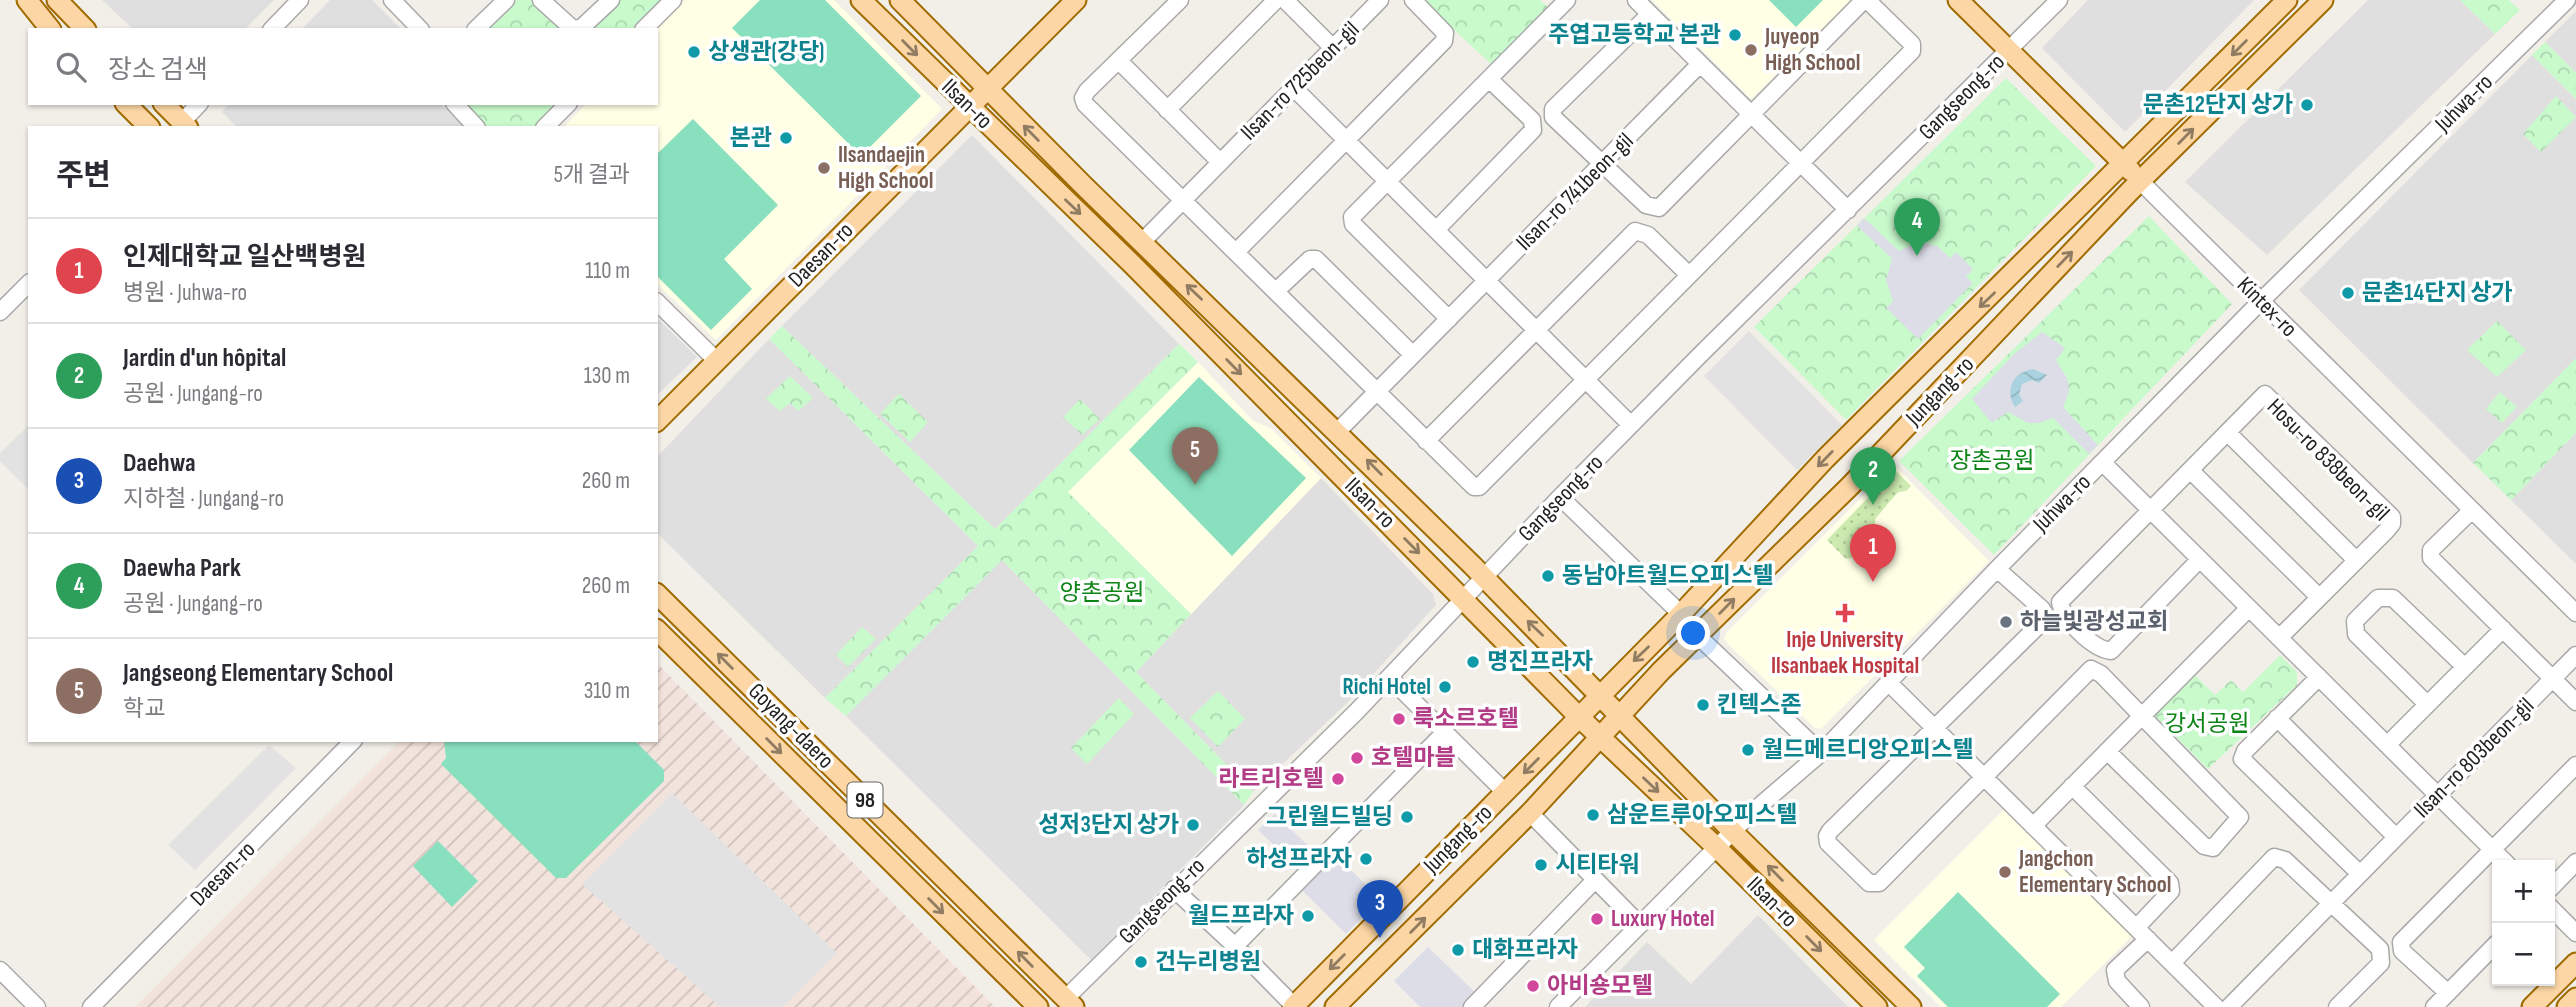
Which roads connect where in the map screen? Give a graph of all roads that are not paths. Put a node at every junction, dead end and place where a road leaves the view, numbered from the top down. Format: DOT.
graph roads {
  1 [pos="27,0"];
  2 [pos="57,0"];
  3 [pos="300,0"];
  4 [pos="506,0"];
  5 [pos="541,0"];
  6 [pos="611,0"];
  7 [pos="673,0"];
  8 [pos="861,0"];
  9 [pos="900,0"];
  10 [pos="1076,0"];
  11 [pos="1180,0"];
  12 [pos="1276,0"];
  13 [pos="1285,0"];
  14 [pos="1380,0"];
  15 [pos="1413,0"];
  16 [pos="1567,0"];
  17 [pos="1636,0"];
  18 [pos="1866,0"];
  19 [pos="1958,0"];
  20 [pos="2059,0"];
  21 [pos="2287,0"];
  22 [pos="2323,0"];
  23 [pos="2567,0"];
  24 [pos="395,1"];
  25 [pos="1650,13"];
  26 [pos="49,28"];
  27 [pos="84,28"];
  28 [pos="273,28"];
  29 [pos="419,28"];
  30 [pos="477,28"];
  31 [pos="574,28"];
  32 [pos="580,28"];
  33 [pos="645,28"];
  34 [pos="1333,48"];
  35 [pos="2009,51"];
  36 [pos="1119,61"];
  37 [pos="1700,64"];
  38 [pos="1489,79"];
  39 [pos="1294,88"];
  40 [pos="986,90"];
  41 [pos="127,105"];
  42 [pos="165,105"];
  43 [pos="199,105"];
  44 [pos="456,105"];
  45 [pos="567,105"];
  46 [pos="970,107"];
  47 [pos="1167,110"];
  48 [pos="1752,115"];
  49 [pos="185,125"];
  50 [pos="148,126"];
  51 [pos="475,126"];
  52 [pos="546,126"];
  53 [pos="1347,141"];
  54 [pos="1220,162"];
  55 [pos="1603,163"];
  56 [pos="1801,164"];
  57 [pos="2124,164"];
  58 [pos="1386,181"];
  59 [pos="2141,181"];
  60 [pos="1183,201"];
  61 [pos="1848,210"];
  62 [pos="1436,230"];
  63 [pos="1142,242"];
  64 [pos="1236,252"];
  65 [pos="1693,270"];
  66 [pos="1486,281"];
  67 [pos="1273,288"];
  68 [pos="26,293"];
  69 [pos="2261,301"];
  70 [pos="658,303"];
  71 [pos="0,312"];
  72 [pos="1449,319"];
  73 [pos="1536,331"];
  74 [pos="1413,355"];
  75 [pos="716,360"];
  76 [pos="1585,380"];
  77 [pos="1376,393"];
  78 [pos="658,420"];
  79 [pos="1630,425"];
  80 [pos="1338,431"];
  81 [pos="2228,433"];
  82 [pos="1426,441"];
  83 [pos="2103,463"];
  84 [pos="2190,470"];
  85 [pos="1560,497"];
  86 [pos="2150,509"];
  87 [pos="2472,510"];
  88 [pos="2200,559"];
  89 [pos="2355,559"];
  90 [pos="1997,569"];
  91 [pos="1484,578"];
  92 [pos="658,595"];
  93 [pos="2319,597"];
  94 [pos="1463,598"];
  95 [pos="2249,608"];
  96 [pos="2576,613"];
  97 [pos="1681,614"];
  98 [pos="2503,629"];
  99 [pos="658,631"];
  100 [pos="1698,636"];
  101 [pos="2279,638"];
  102 [pos="2576,655"];
  103 [pos="2465,667"];
  104 [pos="2319,677"];
  105 [pos="1390,678"];
  106 [pos="2552,679"];
  107 [pos="1889,683"];
  108 [pos="1601,694"];
  109 [pos="2576,702"];
  110 [pos="2427,704"];
  111 [pos="2147,711"];
  112 [pos="1579,717"];
  113 [pos="1620,717"];
  114 [pos="2277,718"];
  115 [pos="1934,727"];
  116 [pos="1445,732"];
  117 [pos="1601,738"];
  118 [pos="352,742"];
  119 [pos="2386,744"];
  120 [pos="2107,751"];
  121 [pos="1821,753"];
  122 [pos="2576,765"];
  123 [pos="1984,777"];
  124 [pos="2072,786"];
  125 [pos="1505,792"];
  126 [pos="2437,795"];
  127 [pos="1530,814"];
  128 [pos="2033,826"];
  129 [pos="1732,831"];
  130 [pos="2396,837"];
  131 [pos="1716,847"];
  132 [pos="2492,849"];
  133 [pos="2503,860"];
  134 [pos="2576,862"];
  135 [pos="2360,874"];
  136 [pos="1595,880"];
  137 [pos="2555,884"];
  138 [pos="1174,889"];
  139 [pos="2331,903"];
  140 [pos="2555,912"];
  141 [pos="1640,925"];
  142 [pos="2136,928"];
  143 [pos="2576,933"];
  144 [pos="2148,939"];
  145 [pos="1236,946"];
  146 [pos="2492,948"];
  147 [pos="2172,963"];
  148 [pos="2576,963"];
  149 [pos="0,970"];
  150 [pos="2576,998"];
  151 [pos="2442,999"];
  152 [pos="1070,1003"];
  153 [pos="37,1007"];
  154 [pos="91,1007"];
  155 [pos="1038,1007"];
  156 [pos="1293,1007"];
  157 [pos="1335,1007"];
  158 [pos="1472,1007"];
  159 [pos="1558,1007"];
  160 [pos="1877,1007"];
  161 [pos="1911,1007"];
  162 [pos="2141,1007"];
  163 [pos="2216,1007"];
  164 [pos="2229,1007"];
  165 [pos="2337,1007"];
  166 [pos="2532,1007"];
  167 [pos="2567,1007"];
  1 -- 26 [label="main road"];
  2 -- 27 [label="main road"];
  3 -- 28 [label="street"];
  4 -- 30 [label="street"];
  5 -- 31 [label="street"];
  6 -- 32 [label="street"];
  7 -- 33 [label="street"];
  8 -- 46 [label="main road, Ilsan-ro, one-way"];
  9 -- 40 [label="main road, Ilsan-ro"];
  10 -- 40 [label="main road, Daesan-ro"];
  11 -- 36 [label="street"];
  12 -- 47 [label="street"];
  13 -- 34 [label="street"];
  14 -- 34 [label="street, Ilsan-ro 725beon-gil"];
  15 -- 53 [label="street"];
  16 -- 38 [label="street"];
  17 -- 25 [label="street"];
  18 -- 48 [label="street"];
  18 -- 56 [label="street"];
  19 -- 35 [label="main road, Kintex-ro"];
  20 -- 35 [label="street, Gangseong-ro"];
  21 -- 57 [label="main road, Jungang-ro, one-way"];
  59 -- 22 [label="main road, Jungang-ro, one-way"];
  23 -- 69 [label="street, Juhwa-ro"];
  24 -- 29 [label="street"];
  25 -- 37 [label="street"];
  25 -- 55 [label="street"];
  34 -- 39 [label="street, Ilsan-ro 725beon-gil"];
  35 -- 57 [label="main road, Kintex-ro"];
  35 -- 61 [label="street, Gangseong-ro"];
  36 -- 47 [label="street"];
  36 -- 60 [label="street"];
  37 -- 48 [label="street"];
  37 -- 55 [label="street, Ilsan-ro 741beon-gil"];
  38 -- 58 [label="street"];
  38 -- 62 [label="street"];
  39 -- 53 [label="street"];
  39 -- 54 [label="street, Ilsan-ro 725beon-gil"];
  40 -- 46 [label="main road, Daesan-ro"];
  63 -- 40 [label="main road, Ilsan-ro, one-way"];
  41 -- 50 [label="main road"];
  42 -- 49 [label="main road"];
  43 -- 49 [label="street"];
  44 -- 51 [label="street"];
  45 -- 52 [label="street"];
  46 -- 75 [label="main road, Daesan-ro"];
  46 -- 94 [label="main road, Ilsan-ro, one-way"];
  47 -- 54 [label="street"];
  48 -- 55 [label="street"];
  48 -- 56 [label="street"];
  53 -- 58 [label="street"];
  53 -- 64 [label="street"];
  54 -- 60 [label="street, Ilsan-ro 725beon-gil"];
  55 -- 66 [label="street, Ilsan-ro 741beon-gil"];
  56 -- 61 [label="street"];
  56 -- 65 [label="street"];
  57 -- 59 [label="main road, Kintex-ro"];
  57 -- 97 [label="main road, Jungang-ro, one-way"];
  58 -- 62 [label="street"];
  58 -- 72 [label="street"];
  59 -- 69 [label="street, Kintex-ro"];
  100 -- 59 [label="main road, Jungang-ro, one-way"];
  60 -- 63 [label="street, Ilsan-ro 725beon-gil"];
  60 -- 64 [label="street"];
  61 -- 79 [label="street, Gangseong-ro"];
  62 -- 66 [label="street"];
  80 -- 63 [label="main road, Ilsan-ro, one-way"];
  64 -- 67 [label="street"];
  65 -- 73 [label="street"];
  65 -- 76 [label="street"];
  66 -- 72 [label="street, Ilsan-ro 741beon-gil"];
  66 -- 73 [label="street"];
  67 -- 74 [label="street"];
  67 -- 77 [label="street"];
  68 -- 71 [label="street"];
  69 -- 83 [label="street, Juhwa-ro"];
  69 -- 87 [label="street, Kintex-ro"];
  70 -- 75 [label="street"];
  72 -- 74 [label="street, Ilsan-ro 741beon-gil"];
  73 -- 76 [label="street"];
  73 -- 82 [label="street"];
  74 -- 77 [label="street, Ilsan-ro 741beon-gil"];
  75 -- 78 [label="main road, Daesan-ro"];
  76 -- 79 [label="street"];
  76 -- 82 [label="street"];
  77 -- 80 [label="street, Ilsan-ro 741beon-gil"];
  77 -- 82 [label="street"];
  79 -- 85 [label="street, Gangseong-ro"];
  91 -- 80 [label="main road, Ilsan-ro, one-way"];
  81 -- 84 [label="street, Hosu-ro 838beon-gil"];
  81 -- 89 [label="street"];
  81 -- 89 [label="street, Hosu-ro 838beon-gil"];
  83 -- 86 [label="street"];
  83 -- 90 [label="street, Juhwa-ro"];
  84 -- 86 [label="street, Hosu-ro 838beon-gil"];
  84 -- 93 [label="street"];
  85 -- 91 [label="street, Gangseong-ro"];
  85 -- 97 [label="street"];
  86 -- 88 [label="street"];
  86 -- 88 [label="street, Hosu-ro 838beon-gil"];
  87 -- 96 [label="street, Kintex-ro"];
  87 -- 98 [label="street, Ilsan-ro 803beon-gil"];
  88 -- 95 [label="street"];
  89 -- 93 [label="street, Hosu-ro 838beon-gil"];
  90 -- 107 [label="street, Juhwa-ro"];
  90 -- 115 [label="street"];
  91 -- 94 [label="street, Gangseong-ro"];
  108 -- 91 [label="main road, Ilsan-ro, one-way"];
  152 -- 92 [label="main road, Goyang-daero / 98, one-way"];
  93 -- 101 [label="street, Hosu-ro 838beon-gil"];
  94 -- 105 [label="street, Gangseong-ro"];
  94 -- 112 [label="main road, Ilsan-ro"];
  95 -- 101 [label="street"];
  95 -- 111 [label="street"];
  97 -- 108 [label="main road, Jungang-ro, one-way"];
  98 -- 103 [label="street"];
  98 -- 106 [label="street, Ilsan-ro 803beon-gil"];
  99 -- 155 [label="main road, Goyang-daero / 98, one-way"];
  100 -- 113 [label="main road, Jungang-ro"];
  100 -- 121 [label="street"];
  101 -- 104 [label="street"];
  102 -- 106 [label="street, Ilsan-ro 803beon-gil"];
  103 -- 110 [label="street"];
  103 -- 110 [label="street"];
  104 -- 114 [label="street"];
  104 -- 119 [label="street"];
  105 -- 116 [label="street, Jungang-ro"];
  105 -- 138 [label="street, Gangseong-ro"];
  106 -- 109 [label="street, Ilsan-ro 803beon-gil"];
  106 -- 126 [label="street, Ilsan-ro 803beon-gil"];
  107 -- 115 [label="street"];
  107 -- 121 [label="street, Juhwa-ro"];
  108 -- 112 [label="main road, Jungang-ro"];
  108 -- 113 [label="main road, Ilsan-ro"];
  110 -- 119 [label="street"];
  111 -- 120 [label="street"];
  111 -- 120 [label="street"];
  111 -- 123 [label="street"];
  112 -- 117 [label="main road, Ilsan-ro"];
  112 -- 125 [label="main road, Jungang-ro, one-way"];
  113 -- 117 [label="main road, Jungang-ro"];
  113 -- 129 [label="main road, Ilsan-ro"];
  114 -- 130 [label="street, Ilsan-ro 803beon-gil"];
  114 -- 135 [label="street"];
  115 -- 123 [label="street"];
  115 -- 123 [label="street"];
  116 -- 125 [label="street, Jungang-ro"];
  116 -- 145 [label="street"];
  117 -- 127 [label="main road, Jungang-ro"];
  117 -- 131 [label="main road, Ilsan-ro, one-way"];
  118 -- 154 [label="street, Daesan-ro"];
  119 -- 126 [label="street"];
  120 -- 124 [label="street"];
  121 -- 129 [label="street, Juhwa-ro"];
  122 -- 132 [label="street"];
  123 -- 128 [label="street"];
  124 -- 128 [label="street"];
  124 -- 142 [label="street"];
  125 -- 156 [label="main road, Jungang-ro, one-way"];
  126 -- 130 [label="street, Ilsan-ro 803beon-gil"];
  126 -- 132 [label="street"];
  127 -- 136 [label="street, Jungang-ro"];
  157 -- 127 [label="main road, Jungang-ro, one-way"];
  128 -- 142 [label="street"];
  129 -- 131 [label="street, Juhwa-ro"];
  161 -- 129 [label="main road, Ilsan-ro, one-way"];
  130 -- 135 [label="street, Ilsan-ro 803beon-gil"];
  131 -- 141 [label="street, Juhwa-ro"];
  131 -- 160 [label="main road, Ilsan-ro, one-way"];
  132 -- 133 [label="street"];
  132 -- 151 [label="street"];
  134 -- 137 [label="street"];
  135 -- 139 [label="street, Ilsan-ro 803beon-gil"];
  136 -- 141 [label="street, Jungang-ro"];
  136 -- 158 [label="street"];
  138 -- 145 [label="street, Jungang-ro"];
  138 -- 152 [label="street, Gangseong-ro"];
  139 -- 147 [label="street"];
  139 -- 164 [label="street, Ilsan-ro 803beon-gil"];
  139 -- 165 [label="street"];
  140 -- 143 [label="street"];
  141 -- 159 [label="street, Juhwa-ro"];
  142 -- 144 [label="street"];
  144 -- 147 [label="street"];
  144 -- 162 [label="street"];
  145 -- 156 [label="street, Jungang-ro"];
  146 -- 151 [label="street"];
  147 -- 163 [label="street"];
  148 -- 166 [label="main road"];
  149 -- 153 [label="street"];
  150 -- 167 [label="main road"];
}
